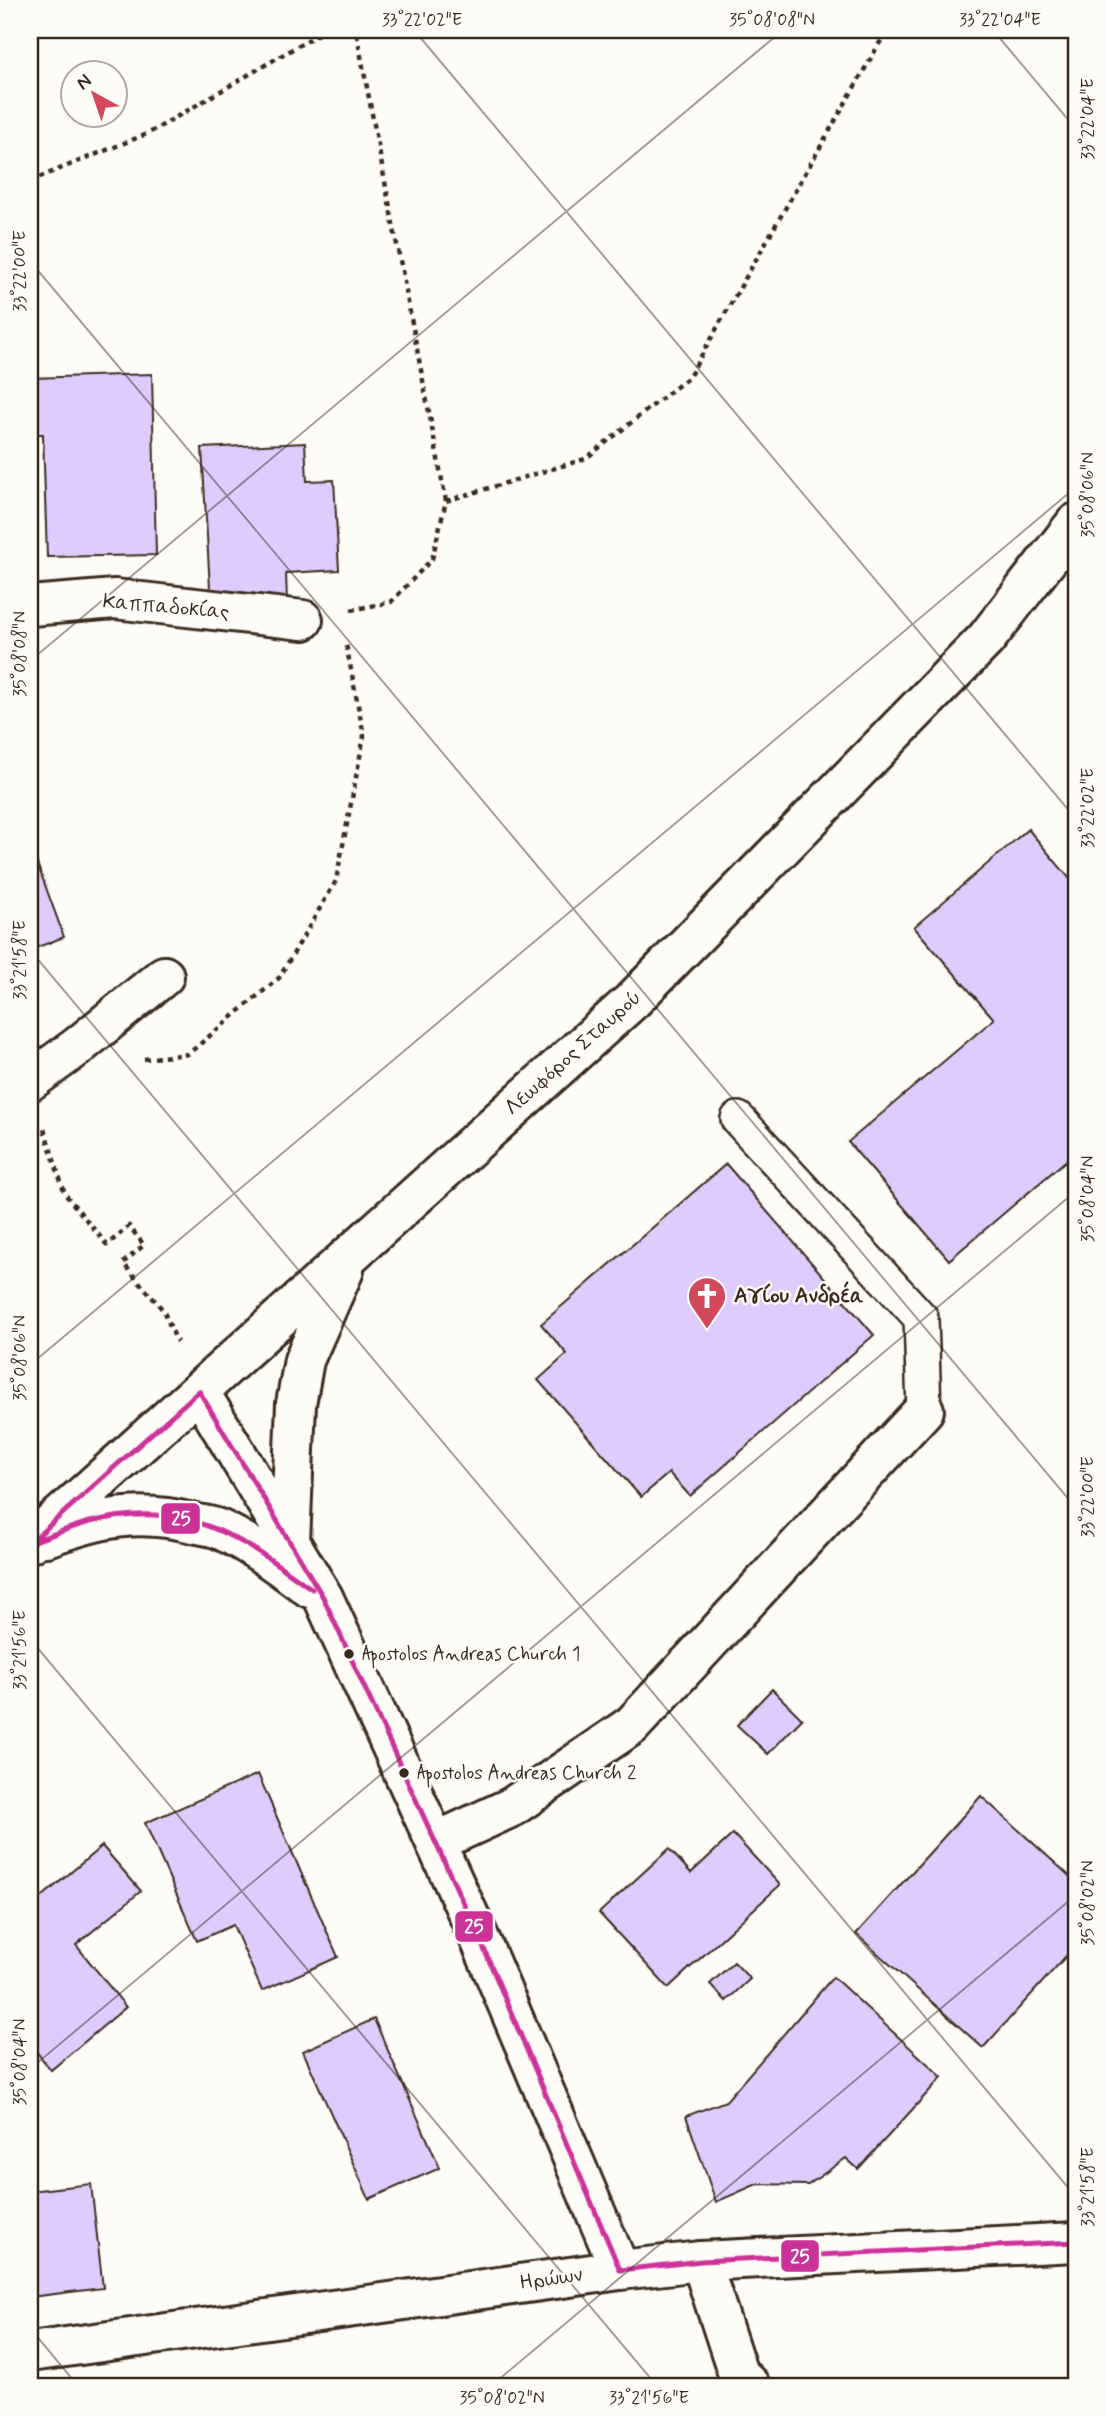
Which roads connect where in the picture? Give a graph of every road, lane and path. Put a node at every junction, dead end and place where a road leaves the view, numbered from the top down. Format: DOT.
graph roads {
  1 [pos="325,30"];
  2 [pos="356,30"];
  3 [pos="887,30"];
  4 [pos="30,181"];
  5 [pos="446,500"];
  6 [pos="1076,523"];
  7 [pos="30,606"];
  8 [pos="340,612"];
  9 [pos="303,620"];
  10 [pos="164,976"];
  11 [pos="77,1047"];
  12 [pos="30,1080"];
  13 [pos="738,1119"];
  14 [pos="42,1123"];
  15 [pos="352,1253"];
  16 [pos="199,1391"];
  17 [pos="924,1410"];
  18 [pos="290,1542"];
  19 [pos="30,1543"];
  20 [pos="323,1597"];
  21 [pos="436,1842"];
  22 [pos="1076,2242"];
  23 [pos="701,2261"];
  24 [pos="620,2270"];
  25 [pos="30,2351"];
  26 [pos="750,2386"];
  1 -- 4 [label="path"];
  2 -- 5 [label="path"];
  3 -- 5 [label="path"];
  5 -- 8 [label="path"];
  6 -- 15 [label="street, Λεωφόρος Σταυρού"];
  7 -- 9 [label="street, Καππαδοκίας"];
  8 -- 9 [label="path"];
  8 -- 11 [label="path"];
  10 -- 11 [label="street"];
  11 -- 12 [label="street"];
  13 -- 17 [label="lane"];
  14 -- 16 [label="path"];
  15 -- 16 [label="street, Λεωφόρος Σταυρού"];
  15 -- 18 [label="street"];
  16 -- 18 [label="street"];
  16 -- 19 [label="street, Λεωφόρος Σταυρού"];
  17 -- 21 [label="street"];
  18 -- 20 [label="street"];
  19 -- 20 [label="street"];
  20 -- 21 [label="street"];
  21 -- 24 [label="street"];
  22 -- 23 [label="street, Ηρώων"];
  23 -- 24 [label="street, Ηρώων"];
  23 -- 26 [label="street"];
  24 -- 25 [label="street, Ηρώων"];
}
